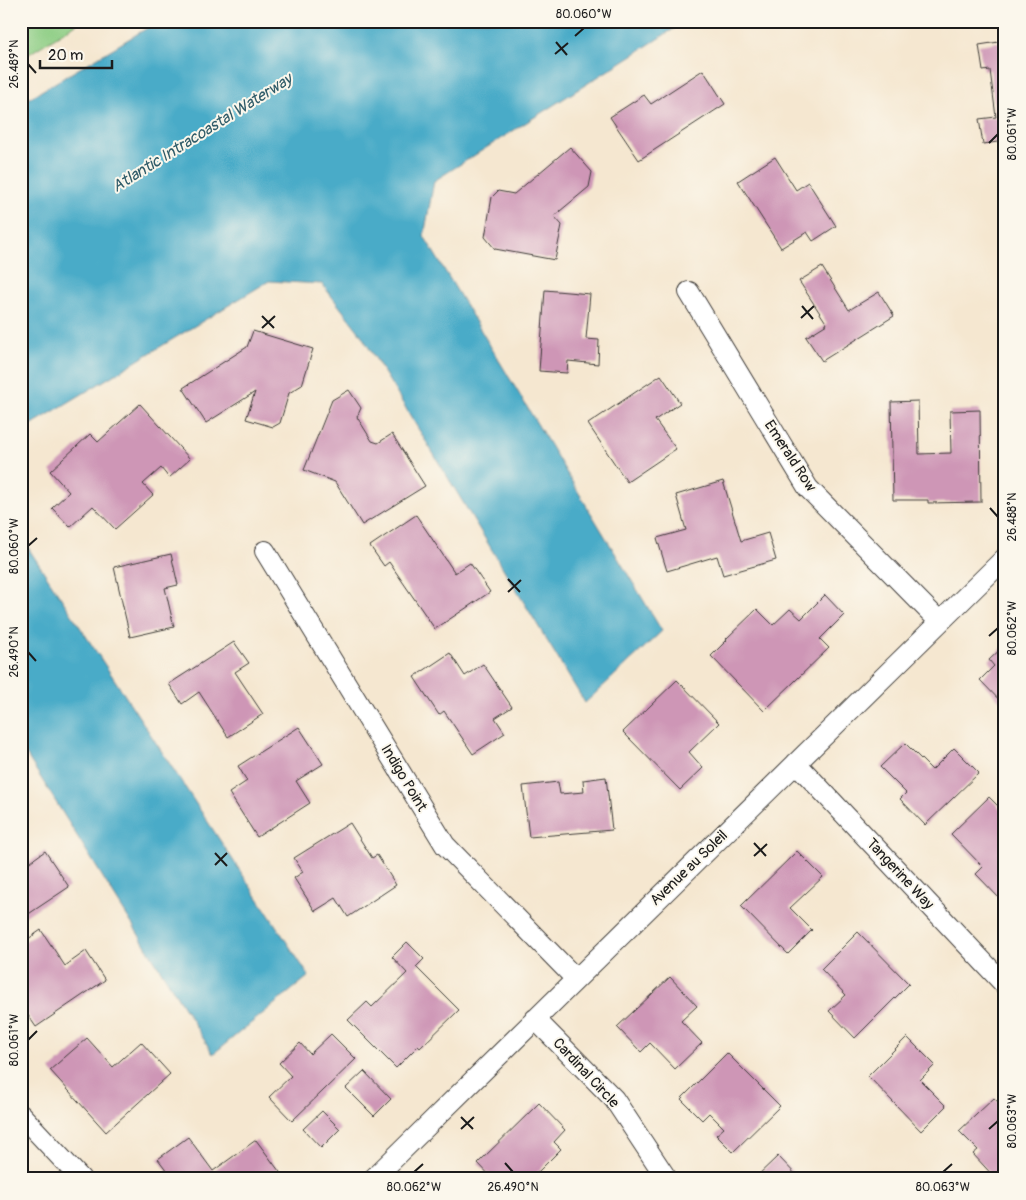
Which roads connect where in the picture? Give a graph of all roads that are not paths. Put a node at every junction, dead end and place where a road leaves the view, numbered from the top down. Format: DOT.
graph roads {
  1 [pos="689,292"];
  2 [pos="265,550"];
  3 [pos="1005,558"];
  4 [pos="940,622"];
  5 [pos="796,764"];
  6 [pos="576,979"];
  7 [pos="1005,985"];
  8 [pos="535,1019"];
  9 [pos="21,1115"];
  10 [pos="81,1179"];
  11 [pos="373,1179"];
  12 [pos="667,1179"];
  1 -- 4 [label="street, Emerald Row"];
  2 -- 6 [label="street, Indigo Point"];
  3 -- 4 [label="street, Avenue au Soleil"];
  4 -- 5 [label="street, Avenue au Soleil"];
  5 -- 6 [label="street, Avenue au Soleil"];
  5 -- 7 [label="street, Tangerine Way"];
  6 -- 8 [label="street, Avenue au Soleil"];
  8 -- 11 [label="street, Avenue au Soleil"];
  8 -- 12 [label="street, Cardinal Circle"];
  9 -- 10 [label="street"];
}
